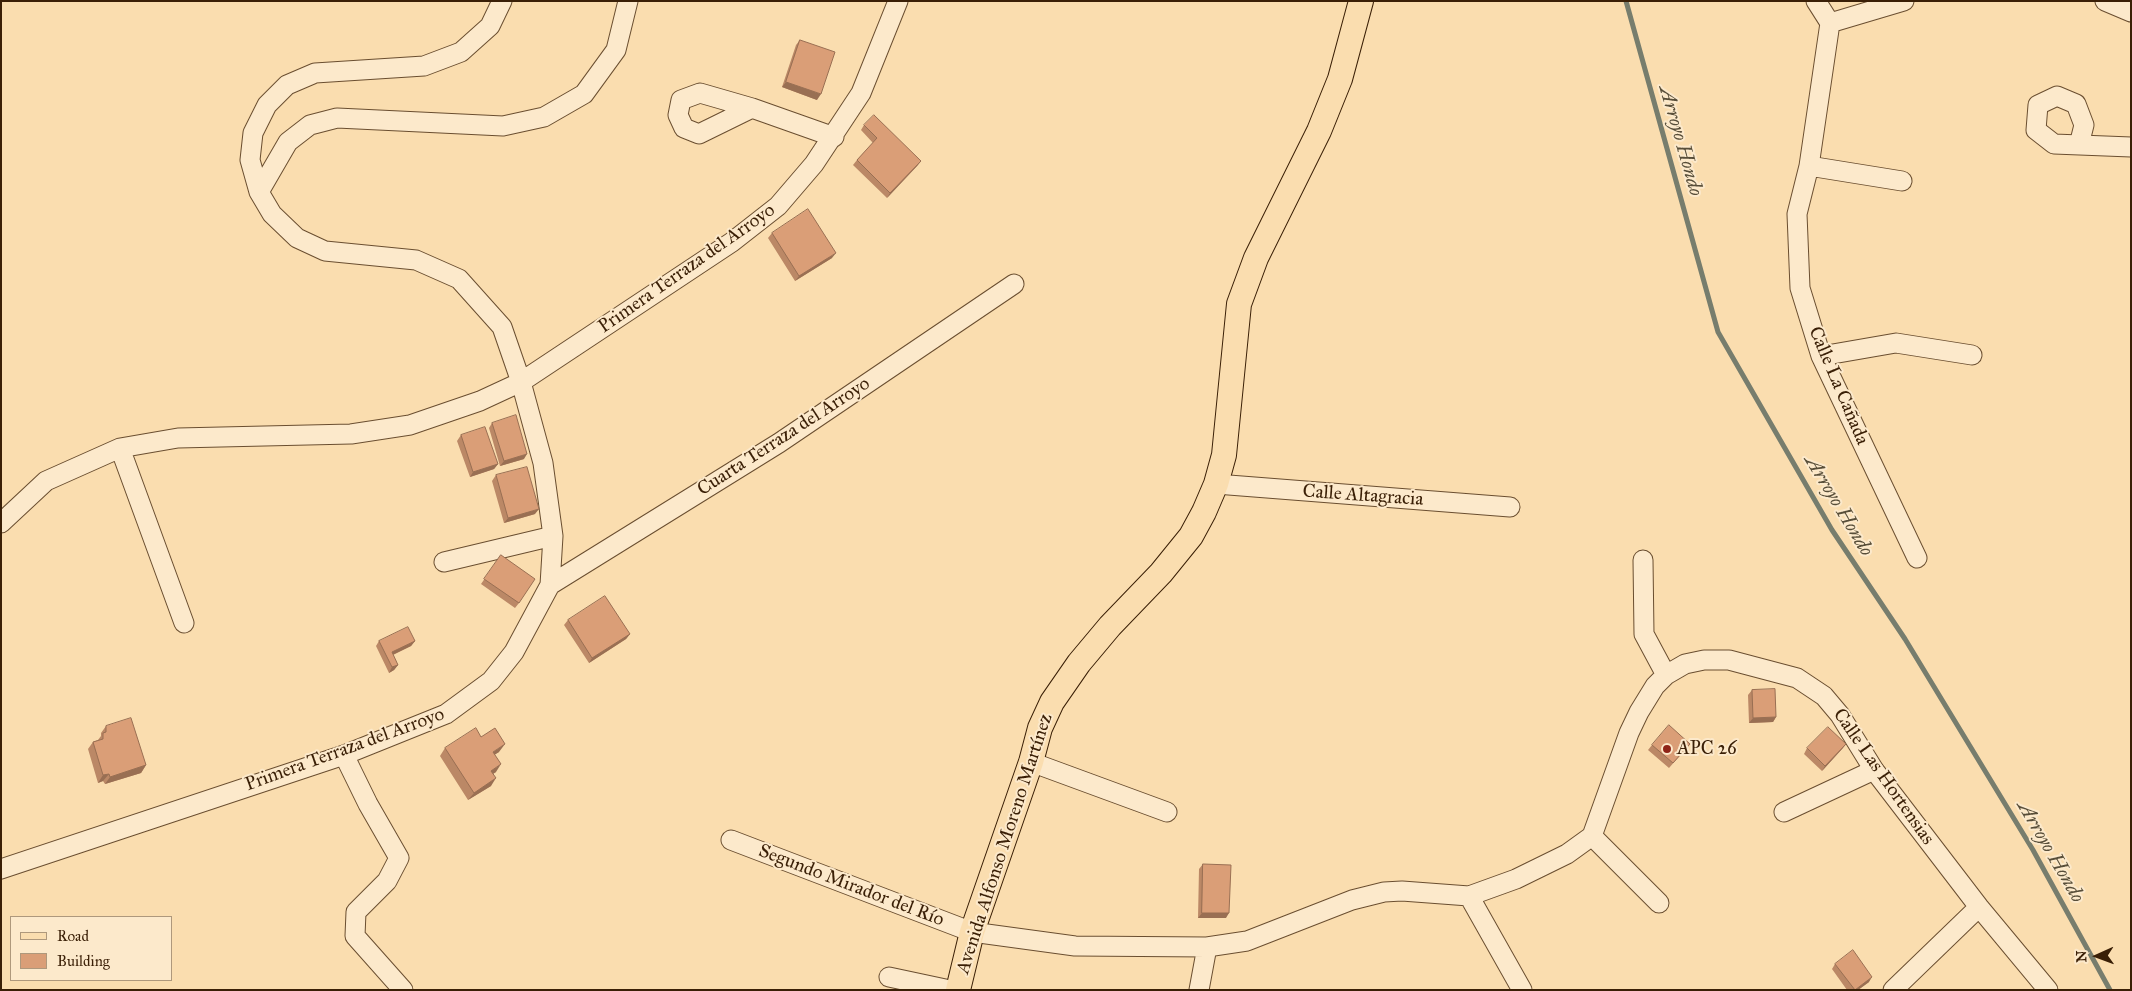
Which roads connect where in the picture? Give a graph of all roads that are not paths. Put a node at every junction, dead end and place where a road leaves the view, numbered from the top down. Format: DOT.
graph roads {
  1 [pos="502,1"];
  2 [pos="628,1"];
  3 [pos="898,1"];
  4 [pos="1361,1"];
  5 [pos="1816,1"];
  6 [pos="1904,1"];
  7 [pos="2105,1"];
  8 [pos="2131,12"];
  9 [pos="1830,23"];
  10 [pos="752,108"];
  11 [pos="834,137"];
  12 [pos="2080,145"];
  13 [pos="2131,147"];
  14 [pos="1809,166"];
  15 [pos="1902,181"];
  16 [pos="259,192"];
  17 [pos="1014,284"];
  18 [pos="1972,355"];
  19 [pos="1821,356"];
  20 [pos="521,382"];
  21 [pos="120,448"];
  22 [pos="1216,484"];
  23 [pos="1510,507"];
  24 [pos="1,523"];
  25 [pos="553,536"];
  26 [pos="1917,558"];
  27 [pos="1643,560"];
  28 [pos="444,562"];
  29 [pos="550,585"];
  30 [pos="184,623"];
  31 [pos="1666,675"];
  32 [pos="344,754"];
  33 [pos="1031,762"];
  34 [pos="1874,770"];
  35 [pos="1167,812"];
  36 [pos="1784,812"];
  37 [pos="1592,836"];
  38 [pos="731,840"];
  39 [pos="1,869"];
  40 [pos="1469,896"];
  41 [pos="1659,903"];
  42 [pos="1979,907"];
  43 [pos="972,932"];
  44 [pos="1207,947"];
  45 [pos="890,977"];
  46 [pos="1203,989"];
  47 [pos="403,990"];
  48 [pos="950,990"];
  49 [pos="958,990"];
  50 [pos="1522,990"];
  51 [pos="1892,990"];
  52 [pos="2048,990"];
  1 -- 16 [label="street"];
  2 -- 16 [label="street"];
  3 -- 11 [label="street, Primera Terraza del Arroyo"];
  4 -- 22 [label="main road, Avenida Alfonso Moreno Martínez"];
  5 -- 9 [label="street"];
  6 -- 9 [label="street"];
  7 -- 8 [label="street"];
  9 -- 14 [label="street, Calle La Cañada"];
  10 -- 11 [label="street"];
  11 -- 20 [label="street, Primera Terraza del Arroyo"];
  12 -- 13 [label="street"];
  14 -- 15 [label="street"];
  14 -- 19 [label="street, Calle La Cañada"];
  16 -- 20 [label="street"];
  17 -- 29 [label="street, Cuarta Terraza del Arroyo"];
  18 -- 19 [label="street"];
  19 -- 26 [label="street, Calle La Cañada"];
  20 -- 21 [label="street, Primera Terraza del Arroyo"];
  20 -- 25 [label="street, Primera Terraza del Arroyo"];
  21 -- 24 [label="street, Primera Terraza del Arroyo"];
  21 -- 30 [label="street"];
  22 -- 23 [label="street, Calle Altagracia"];
  22 -- 33 [label="main road, Avenida Alfonso Moreno Martínez"];
  25 -- 28 [label="street"];
  25 -- 29 [label="street, Primera Terraza del Arroyo"];
  27 -- 31 [label="street"];
  29 -- 32 [label="street, Primera Terraza del Arroyo"];
  31 -- 34 [label="street, Calle Las Hortensias"];
  31 -- 37 [label="street"];
  32 -- 39 [label="street, Primera Terraza del Arroyo"];
  32 -- 47 [label="street"];
  33 -- 35 [label="street"];
  33 -- 43 [label="main road, Avenida Alfonso Moreno Martínez"];
  34 -- 36 [label="street"];
  34 -- 42 [label="street, Calle Las Hortensias"];
  37 -- 40 [label="street"];
  37 -- 41 [label="street"];
  38 -- 43 [label="street, Segundo Mirador del Río"];
  40 -- 44 [label="street, Segundo Mirador del Río"];
  40 -- 50 [label="street"];
  42 -- 51 [label="street"];
  42 -- 52 [label="street, Calle Las Hortensias"];
  43 -- 44 [label="street, Segundo Mirador del Río"];
  43 -- 49 [label="main road, Avenida Alfonso Moreno Martínez"];
  44 -- 46 [label="street"];
  45 -- 48 [label="street"];
}
